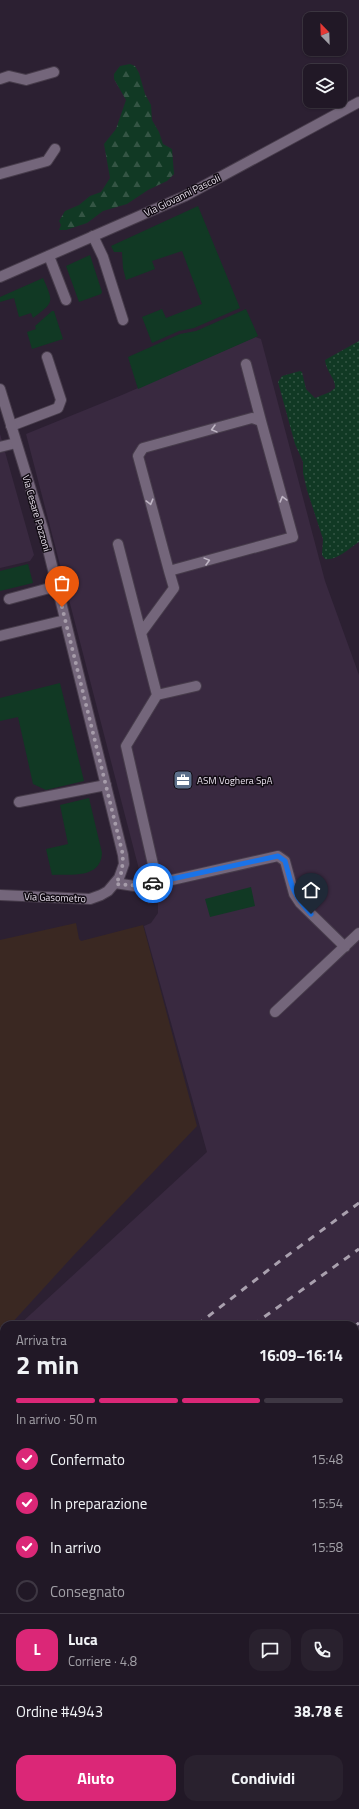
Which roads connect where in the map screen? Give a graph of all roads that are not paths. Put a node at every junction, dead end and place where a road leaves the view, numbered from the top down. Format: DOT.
graph roads {
  1 [pos="54,72"];
  2 [pos="0,79"];
  3 [pos="359,102"];
  4 [pos="55,149"];
  5 [pos="0,174"];
  6 [pos="93,236"];
  7 [pos="49,256"];
  8 [pos="0,277"];
  9 [pos="66,300"];
  10 [pos="124,320"];
  11 [pos="47,357"];
  12 [pos="246,364"];
  13 [pos="0,389"];
  14 [pos="262,421"];
  15 [pos="11,426"];
  16 [pos="16,443"];
  17 [pos="0,447"];
  18 [pos="118,544"];
  19 [pos="169,571"];
  20 [pos="57,586"];
  21 [pos="9,598"];
  22 [pos="65,620"];
  23 [pos="141,632"];
  24 [pos="0,636"];
  25 [pos="196,686"];
  26 [pos="157,695"];
  27 [pos="106,785"];
  28 [pos="20,802"];
  29 [pos="157,882"];
  30 [pos="112,887"];
  31 [pos="0,896"];
  32 [pos="359,933"];
  33 [pos="344,947"];
  34 [pos="275,1012"];
  1 -- 2 [label="street"];
  3 -- 6 [label="street, Via Giovanni Pascoli"];
  4 -- 5 [label="street"];
  6 -- 7 [label="street, Via Giovanni Pascoli"];
  6 -- 10 [label="street"];
  7 -- 8 [label="street, Via Giovanni Pascoli"];
  7 -- 9 [label="street"];
  11 -- 15 [label="street"];
  12 -- 14 [label="street"];
  13 -- 15 [label="street, Via Cesare Pozzoni"];
  19 -- 14 [label="street, one-way"];
  14 -- 19 [label="street, one-way"];
  15 -- 16 [label="street, Via Cesare Pozzoni"];
  16 -- 17 [label="street"];
  16 -- 20 [label="street, Via Cesare Pozzoni"];
  18 -- 23 [label="street"];
  19 -- 23 [label="street"];
  20 -- 21 [label="street"];
  20 -- 22 [label="street, Via Cesare Pozzoni"];
  22 -- 24 [label="street"];
  22 -- 27 [label="street, Via Cesare Pozzoni"];
  23 -- 26 [label="street"];
  25 -- 26 [label="street"];
  26 -- 29 [label="street"];
  27 -- 28 [label="street"];
  27 -- 30 [label="street, Via Cesare Pozzoni"];
  29 -- 30 [label="street"];
  29 -- 33 [label="street"];
  30 -- 31 [label="street, Via Gasometro"];
  32 -- 33 [label="street"];
  33 -- 34 [label="street"];
}
